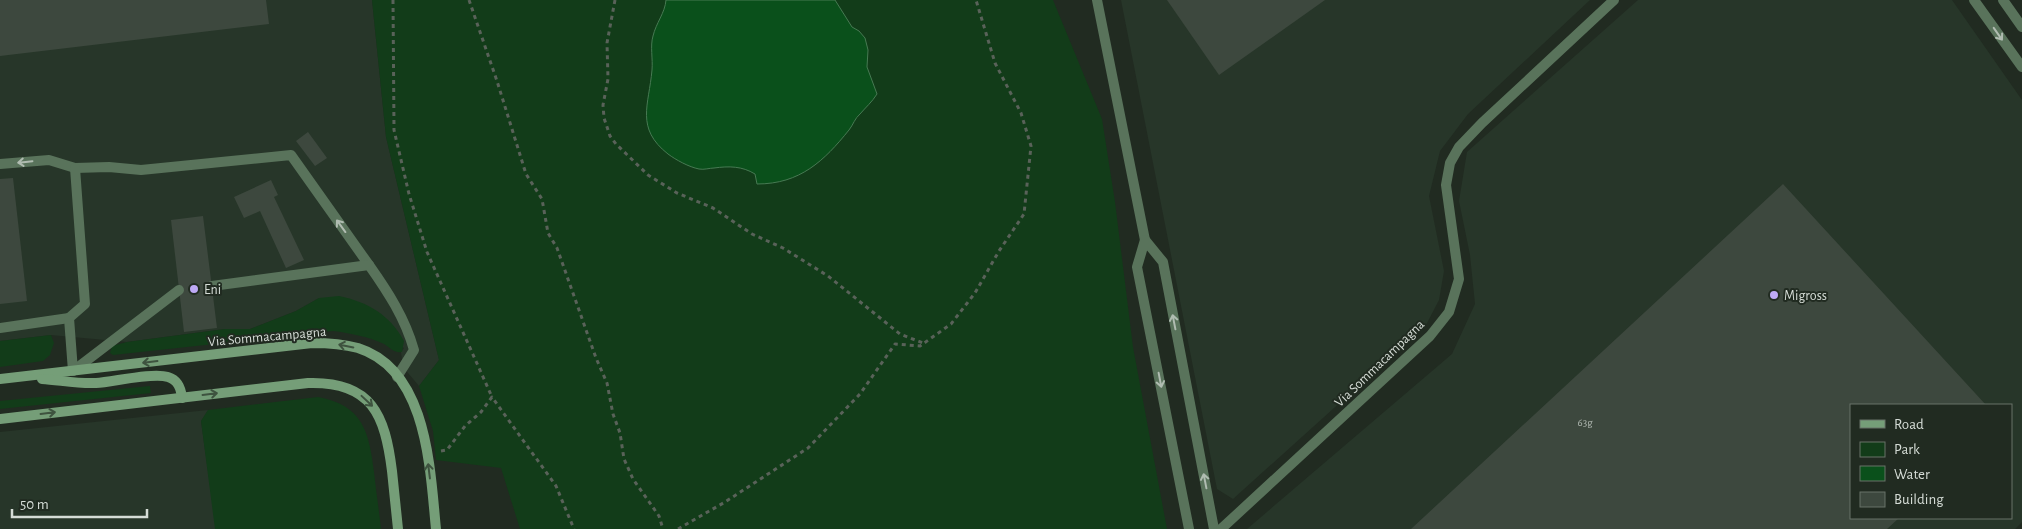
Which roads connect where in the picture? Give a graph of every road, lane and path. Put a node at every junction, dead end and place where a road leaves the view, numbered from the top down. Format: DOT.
graph roads {
  1 [pos="393,0"];
  2 [pos="469,0"];
  3 [pos="615,0"];
  4 [pos="976,0"];
  5 [pos="1097,0"];
  6 [pos="1614,0"];
  7 [pos="1974,0"];
  8 [pos="2003,0"];
  9 [pos="2022,27"];
  10 [pos="2022,67"];
  11 [pos="0,164"];
  12 [pos="74,168"];
  13 [pos="1145,240"];
  14 [pos="369,265"];
  15 [pos="212,286"];
  16 [pos="179,290"];
  17 [pos="69,318"];
  18 [pos="0,328"];
  19 [pos="924,343"];
  20 [pos="73,371"];
  21 [pos="20,377"];
  22 [pos="397,377"];
  23 [pos="0,379"];
  24 [pos="492,397"];
  25 [pos="182,398"];
  26 [pos="0,419"];
  27 [pos="427,454"];
  28 [pos="398,529"];
  29 [pos="436,529"];
  30 [pos="574,529"];
  31 [pos="663,529"];
  32 [pos="678,529"];
  33 [pos="1189,529"];
  34 [pos="1214,529"];
  35 [pos="1221,529"];
  1 -- 24 [label="path"];
  2 -- 31 [label="path"];
  3 -- 19 [label="path"];
  4 -- 19 [label="path"];
  5 -- 13 [label="street"];
  6 -- 35 [label="street, Via Sommacampagna"];
  7 -- 10 [label="street, one-way"];
  8 -- 9 [label="street"];
  12 -- 11 [label="street, one-way"];
  14 -- 12 [label="street, one-way"];
  12 -- 17 [label="street"];
  13 -- 33 [label="street, one-way"];
  34 -- 13 [label="street, one-way"];
  14 -- 15 [label="street"];
  14 -- 22 [label="street"];
  16 -- 20 [label="street"];
  17 -- 18 [label="street"];
  17 -- 20 [label="street"];
  19 -- 32 [label="path"];
  20 -- 21 [label="street, Via Sommacampagna"];
  22 -- 20 [label="street, Via Sommacampagna, one-way"];
  21 -- 23 [label="street, Via Sommacampagna"];
  21 -- 25 [label="street"];
  22 -- 27 [label="street, Via Sommacampagna"];
  24 -- 27 [label="path"];
  24 -- 30 [label="path"];
  26 -- 25 [label="street, one-way"];
  25 -- 28 [label="street, one-way"];
  29 -- 27 [label="street, Via Sommacampagna, one-way"];
}
